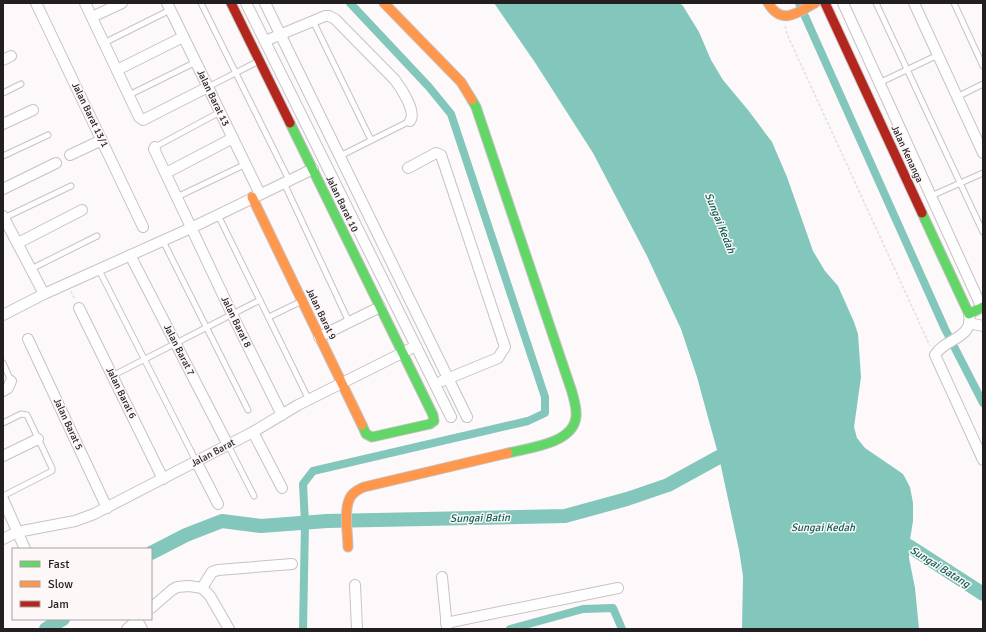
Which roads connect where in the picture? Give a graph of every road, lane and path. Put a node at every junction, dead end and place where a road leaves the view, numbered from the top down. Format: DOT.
graph roads {
  1 [pos="36,3"];
  2 [pos="85,3"];
  3 [pos="122,3"];
  4 [pos="201,3"];
  5 [pos="232,3"];
  6 [pos="246,3"];
  7 [pos="265,3"];
  8 [pos="384,3"];
  9 [pos="768,3"];
  10 [pos="826,3"];
  11 [pos="843,3"];
  12 [pos="876,3"];
  13 [pos="914,3"];
  14 [pos="954,3"];
  15 [pos="814,4"];
  16 [pos="168,6"];
  17 [pos="786,16"];
  18 [pos="92,17"];
  19 [pos="314,21"];
  20 [pos="281,35"];
  21 [pos="183,37"];
  22 [pos="265,41"];
  23 [pos="104,43"];
  24 [pos="938,55"];
  25 [pos="260,60"];
  26 [pos="196,62"];
  27 [pos="983,66"];
  28 [pos="117,70"];
  29 [pos="908,70"];
  30 [pos="236,72"];
  31 [pos="879,83"];
  32 [pos="21,84"];
  33 [pos="983,84"];
  34 [pos="208,87"];
  35 [pos="3,93"];
  36 [pos="129,95"];
  37 [pos="957,97"];
  38 [pos="33,110"];
  39 [pos="220,112"];
  40 [pos="410,121"];
  41 [pos="3,124"];
  42 [pos="48,135"];
  43 [pos="233,138"];
  44 [pos="102,140"];
  45 [pos="371,140"];
  46 [pos="155,147"];
  47 [pos="983,153"];
  48 [pos="3,156"];
  49 [pos="70,156"];
  50 [pos="340,156"];
  51 [pos="56,163"];
  52 [pos="246,164"];
  53 [pos="408,168"];
  54 [pos="313,169"];
  55 [pos="983,173"];
  56 [pos="166,174"];
  57 [pos="286,181"];
  58 [pos="960,183"];
  59 [pos="71,186"];
  60 [pos="3,189"];
  61 [pos="256,196"];
  62 [pos="931,196"];
  63 [pos="177,197"];
  64 [pos="82,210"];
  65 [pos="218,215"];
  66 [pos="4,217"];
  67 [pos="143,227"];
  68 [pos="191,228"];
  69 [pos="983,232"];
  70 [pos="97,236"];
  71 [pos="163,241"];
  72 [pos="18,243"];
  73 [pos="130,255"];
  74 [pos="31,269"];
  75 [pos="99,270"];
  76 [pos="67,284"];
  77 [pos="44,294"];
  78 [pos="260,300"];
  79 [pos="302,301"];
  80 [pos="380,307"];
  81 [pos="982,307"];
  82 [pos="79,308"];
  83 [pos="232,314"];
  84 [pos="3,315"];
  85 [pos="269,317"];
  86 [pos="349,322"];
  87 [pos="968,323"];
  88 [pos="983,326"];
  89 [pos="206,327"];
  90 [pos="319,337"];
  91 [pos="28,339"];
  92 [pos="175,343"];
  93 [pos="416,346"];
  94 [pos="402,353"];
  95 [pos="935,355"];
  96 [pos="144,359"];
  97 [pos="3,363"];
  98 [pos="112,376"];
  99 [pos="448,378"];
  100 [pos="11,381"];
  101 [pos="342,384"];
  102 [pos="435,384"];
  103 [pos="3,391"];
  104 [pos="309,400"];
  105 [pos="248,410"];
  106 [pos="282,415"];
  107 [pos="451,417"];
  108 [pos="467,417"];
  109 [pos="3,423"];
  110 [pos="253,432"];
  111 [pos="372,437"];
  112 [pos="38,439"];
  113 [pos="228,445"];
  114 [pos="3,456"];
  115 [pos="983,460"];
  116 [pos="196,462"];
  117 [pos="163,479"];
  118 [pos="282,488"];
  119 [pos="254,496"];
  120 [pos="3,498"];
  121 [pos="218,504"];
  122 [pos="107,508"];
  123 [pos="17,532"];
  124 [pos="3,539"];
  125 [pos="348,547"];
  126 [pos="25,548"];
  127 [pos="292,564"];
  128 [pos="442,577"];
  129 [pos="355,585"];
  130 [pos="202,588"];
  131 [pos="618,588"];
  132 [pos="152,607"];
  133 [pos="139,623"];
  134 [pos="446,626"];
  135 [pos="127,629"];
  136 [pos="228,629"];
  137 [pos="357,629"];
  1 -- 44 [label="street, Jalan Barat 13/1"];
  2 -- 18 [label="street"];
  3 -- 18 [label="street"];
  4 -- 30 [label="lane"];
  5 -- 25 [label="street, Jalan Barat 10"];
  6 -- 22 [label="street"];
  7 -- 20 [label="street"];
  8 -- 125 [label="street"];
  9 -- 17 [label="street"];
  10 -- 87 [label="street, Jalan Kenanga"];
  11 -- 31 [label="street"];
  12 -- 29 [label="lane"];
  13 -- 24 [label="street"];
  14 -- 27 [label="lane"];
  15 -- 17 [label="street"];
  16 -- 21 [label="street, Jalan Barat 13"];
  16 -- 23 [label="lane"];
  17 -- 95 [label="path"];
  18 -- 23 [label="street"];
  19 -- 20 [label="street"];
  19 -- 40 [label="street"];
  19 -- 45 [label="lane"];
  20 -- 22 [label="street"];
  20 -- 50 [label="street"];
  21 -- 26 [label="street, Jalan Barat 13"];
  21 -- 28 [label="street"];
  22 -- 93 [label="street"];
  23 -- 28 [label="street"];
  24 -- 29 [label="lane"];
  24 -- 37 [label="street"];
  25 -- 30 [label="lane"];
  25 -- 54 [label="street, Jalan Barat 10"];
  26 -- 34 [label="street, Jalan Barat 13"];
  26 -- 36 [label="lane"];
  28 -- 36 [label="street"];
  29 -- 31 [label="lane"];
  29 -- 58 [label="lane"];
  30 -- 34 [label="lane"];
  30 -- 57 [label="lane"];
  31 -- 62 [label="street"];
  32 -- 35 [label="lane"];
  33 -- 37 [label="lane"];
  34 -- 36 [label="street"];
  34 -- 39 [label="street, Jalan Barat 13"];
  37 -- 47 [label="street"];
  38 -- 41 [label="street"];
  39 -- 43 [label="street, Jalan Barat 13"];
  39 -- 46 [label="lane"];
  40 -- 45 [label="lane"];
  42 -- 48 [label="lane"];
  43 -- 52 [label="street, Jalan Barat 13"];
  43 -- 56 [label="street"];
  44 -- 49 [label="street"];
  44 -- 67 [label="street, Jalan Barat 13/1"];
  45 -- 50 [label="lane"];
  46 -- 56 [label="street, Jalan Barat 8"];
  50 -- 99 [label="street"];
  51 -- 60 [label="street"];
  52 -- 61 [label="street, Jalan Barat 13"];
  52 -- 63 [label="lane"];
  53 -- 99 [label="street"];
  54 -- 57 [label="street"];
  54 -- 80 [label="street, Jalan Barat 10"];
  55 -- 58 [label="lane"];
  56 -- 63 [label="street, Jalan Barat 8"];
  57 -- 61 [label="street"];
  57 -- 86 [label="lane"];
  58 -- 62 [label="lane"];
  58 -- 69 [label="lane"];
  59 -- 66 [label="lane"];
  61 -- 65 [label="street"];
  61 -- 79 [label="street, Jalan Barat 9"];
  62 -- 81 [label="street"];
  63 -- 68 [label="street, Jalan Barat 8"];
  64 -- 72 [label="street"];
  65 -- 68 [label="street"];
  65 -- 78 [label="lane"];
  66 -- 72 [label="street"];
  68 -- 71 [label="street"];
  68 -- 83 [label="street, Jalan Barat 8"];
  70 -- 74 [label="lane"];
  71 -- 73 [label="street"];
  71 -- 89 [label="lane"];
  72 -- 74 [label="street"];
  73 -- 75 [label="street"];
  73 -- 92 [label="street, Jalan Barat 7"];
  74 -- 77 [label="street"];
  75 -- 76 [label="street"];
  75 -- 96 [label="lane"];
  76 -- 77 [label="street"];
  76 -- 82 [label="path"];
  77 -- 84 [label="street"];
  78 -- 83 [label="lane"];
  78 -- 85 [label="lane"];
  79 -- 85 [label="lane"];
  79 -- 90 [label="street, Jalan Barat 9"];
  80 -- 86 [label="street"];
  80 -- 94 [label="street, Jalan Barat 10"];
  81 -- 87 [label="street"];
  82 -- 98 [label="street, Jalan Barat 6"];
  83 -- 89 [label="lane"];
  83 -- 106 [label="street, Jalan Barat 8"];
  85 -- 104 [label="lane"];
  86 -- 90 [label="street"];
  87 -- 88 [label="street"];
  87 -- 95 [label="street"];
  89 -- 92 [label="lane"];
  89 -- 105 [label="lane"];
  90 -- 101 [label="street, Jalan Barat 9"];
  91 -- 122 [label="street, Jalan Barat 5"];
  92 -- 96 [label="lane"];
  92 -- 113 [label="street, Jalan Barat 7"];
  93 -- 94 [label="street, Jalan Barat"];
  93 -- 102 [label="street"];
  94 -- 101 [label="street, Jalan Barat"];
  94 -- 111 [label="street, Jalan Barat 10"];
  95 -- 115 [label="street"];
  96 -- 98 [label="lane"];
  96 -- 116 [label="lane"];
  97 -- 100 [label="lane"];
  98 -- 117 [label="street, Jalan Barat 6"];
  99 -- 102 [label="street"];
  99 -- 108 [label="street"];
  100 -- 103 [label="street"];
  101 -- 104 [label="street, Jalan Barat"];
  101 -- 111 [label="street, Jalan Barat 9"];
  102 -- 107 [label="street"];
  104 -- 106 [label="street, Jalan Barat"];
  106 -- 110 [label="street, Jalan Barat"];
  109 -- 112 [label="lane"];
  110 -- 113 [label="street, Jalan Barat"];
  110 -- 118 [label="street"];
  112 -- 114 [label="street"];
  112 -- 120 [label="lane"];
  113 -- 116 [label="street, Jalan Barat"];
  113 -- 119 [label="lane"];
  116 -- 117 [label="street, Jalan Barat"];
  116 -- 121 [label="street"];
  117 -- 122 [label="street, Jalan Barat"];
  120 -- 123 [label="street"];
  122 -- 123 [label="street, Jalan Barat"];
  123 -- 124 [label="street, Jalan Barat"];
  123 -- 126 [label="street"];
  127 -- 130 [label="street"];
  128 -- 134 [label="street"];
  129 -- 137 [label="street"];
  130 -- 132 [label="street"];
  130 -- 136 [label="street"];
  131 -- 134 [label="street"];
  133 -- 135 [label="street"];
}
